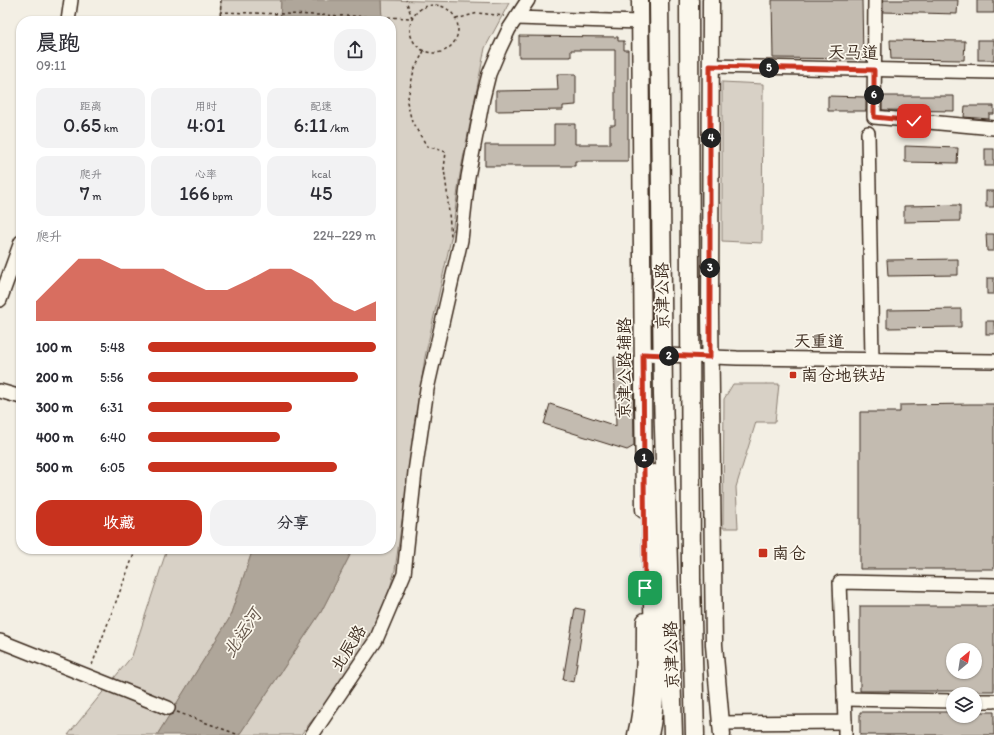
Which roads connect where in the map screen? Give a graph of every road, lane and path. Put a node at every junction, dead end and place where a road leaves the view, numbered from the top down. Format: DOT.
graph roads {
  1 [pos="71,0"];
  2 [pos="221,0"];
  3 [pos="406,0"];
  4 [pos="528,0"];
  5 [pos="640,0"];
  6 [pos="659,0"];
  7 [pos="689,0"];
  8 [pos="711,0"];
  9 [pos="875,0"];
  10 [pos="220,12"];
  11 [pos="69,16"];
  12 [pos="220,16"];
  13 [pos="348,16"];
  14 [pos="396,18"];
  15 [pos="412,18"];
  16 [pos="516,18"];
  17 [pos="456,19"];
  18 [pos="640,22"];
  19 [pos="424,51"];
  20 [pos="710,66"];
  21 [pos="874,70"];
  22 [pos="994,72"];
  23 [pos="994,128"];
  24 [pos="868,133"];
  25 [pos="458,250"];
  26 [pos="16,258"];
  27 [pos="0,300"];
  28 [pos="643,354"];
  29 [pos="662,355"];
  30 [pos="689,357"];
  31 [pos="710,357"];
  32 [pos="872,359"];
  33 [pos="994,361"];
  34 [pos="0,391"];
  35 [pos="663,395"];
  36 [pos="16,396"];
  37 [pos="134,554"];
  38 [pos="994,585"];
  39 [pos="0,641"];
  40 [pos="88,677"];
  41 [pos="844,699"];
  42 [pos="946,700"];
  43 [pos="982,701"];
  44 [pos="994,701"];
  45 [pos="168,708"];
  46 [pos="721,729"];
  47 [pos="845,729"];
  48 [pos="239,735"];
  49 [pos="312,735"];
  50 [pos="636,735"];
  51 [pos="649,735"];
  52 [pos="674,735"];
  53 [pos="695,735"];
  1 -- 11 [label="street"];
  2 -- 10 [label="path"];
  3 -- 15 [label="path"];
  4 -- 16 [label="street, 北辰路"];
  5 -- 18 [label="main road, 京津公路辅路"];
  6 -- 29 [label="highway, 京津公路"];
  7 -- 30 [label="highway, 京津公路"];
  8 -- 20 [label="main road"];
  9 -- 21 [label="street"];
  10 -- 12 [label="path"];
  10 -- 13 [label="path"];
  14 -- 15 [label="path"];
  15 -- 17 [label="path"];
  15 -- 19 [label="path"];
  16 -- 17 [label="path"];
  16 -- 18 [label="street"];
  16 -- 25 [label="street, 北辰路"];
  17 -- 19 [label="path"];
  18 -- 28 [label="main road, 京津公路辅路"];
  19 -- 25 [label="path"];
  20 -- 21 [label="street, 天马道"];
  20 -- 31 [label="main road"];
  21 -- 22 [label="street, 天马道"];
  21 -- 23 [label="street"];
  24 -- 32 [label="street"];
  25 -- 49 [label="street, 北辰路"];
  26 -- 27 [label="street"];
  28 -- 29 [label="street, 天重道"];
  28 -- 50 [label="main road, 京津公路辅路"];
  29 -- 30 [label="street, 天重道"];
  29 -- 35 [label="highway, 京津公路"];
  30 -- 31 [label="street, 天重道"];
  30 -- 53 [label="highway, 京津公路"];
  31 -- 32 [label="street, 天重道"];
  31 -- 46 [label="main road"];
  32 -- 33 [label="street, 天重道"];
  34 -- 36 [label="street"];
  35 -- 51 [label="highway"];
  35 -- 52 [label="highway, 京津公路"];
  37 -- 40 [label="path"];
  38 -- 41 [label="street"];
  39 -- 40 [label="street"];
  40 -- 45 [label="street"];
  41 -- 42 [label="street"];
  41 -- 47 [label="street"];
  43 -- 44 [label="street"];
  45 -- 48 [label="path"];
  46 -- 47 [label="street"];
}
